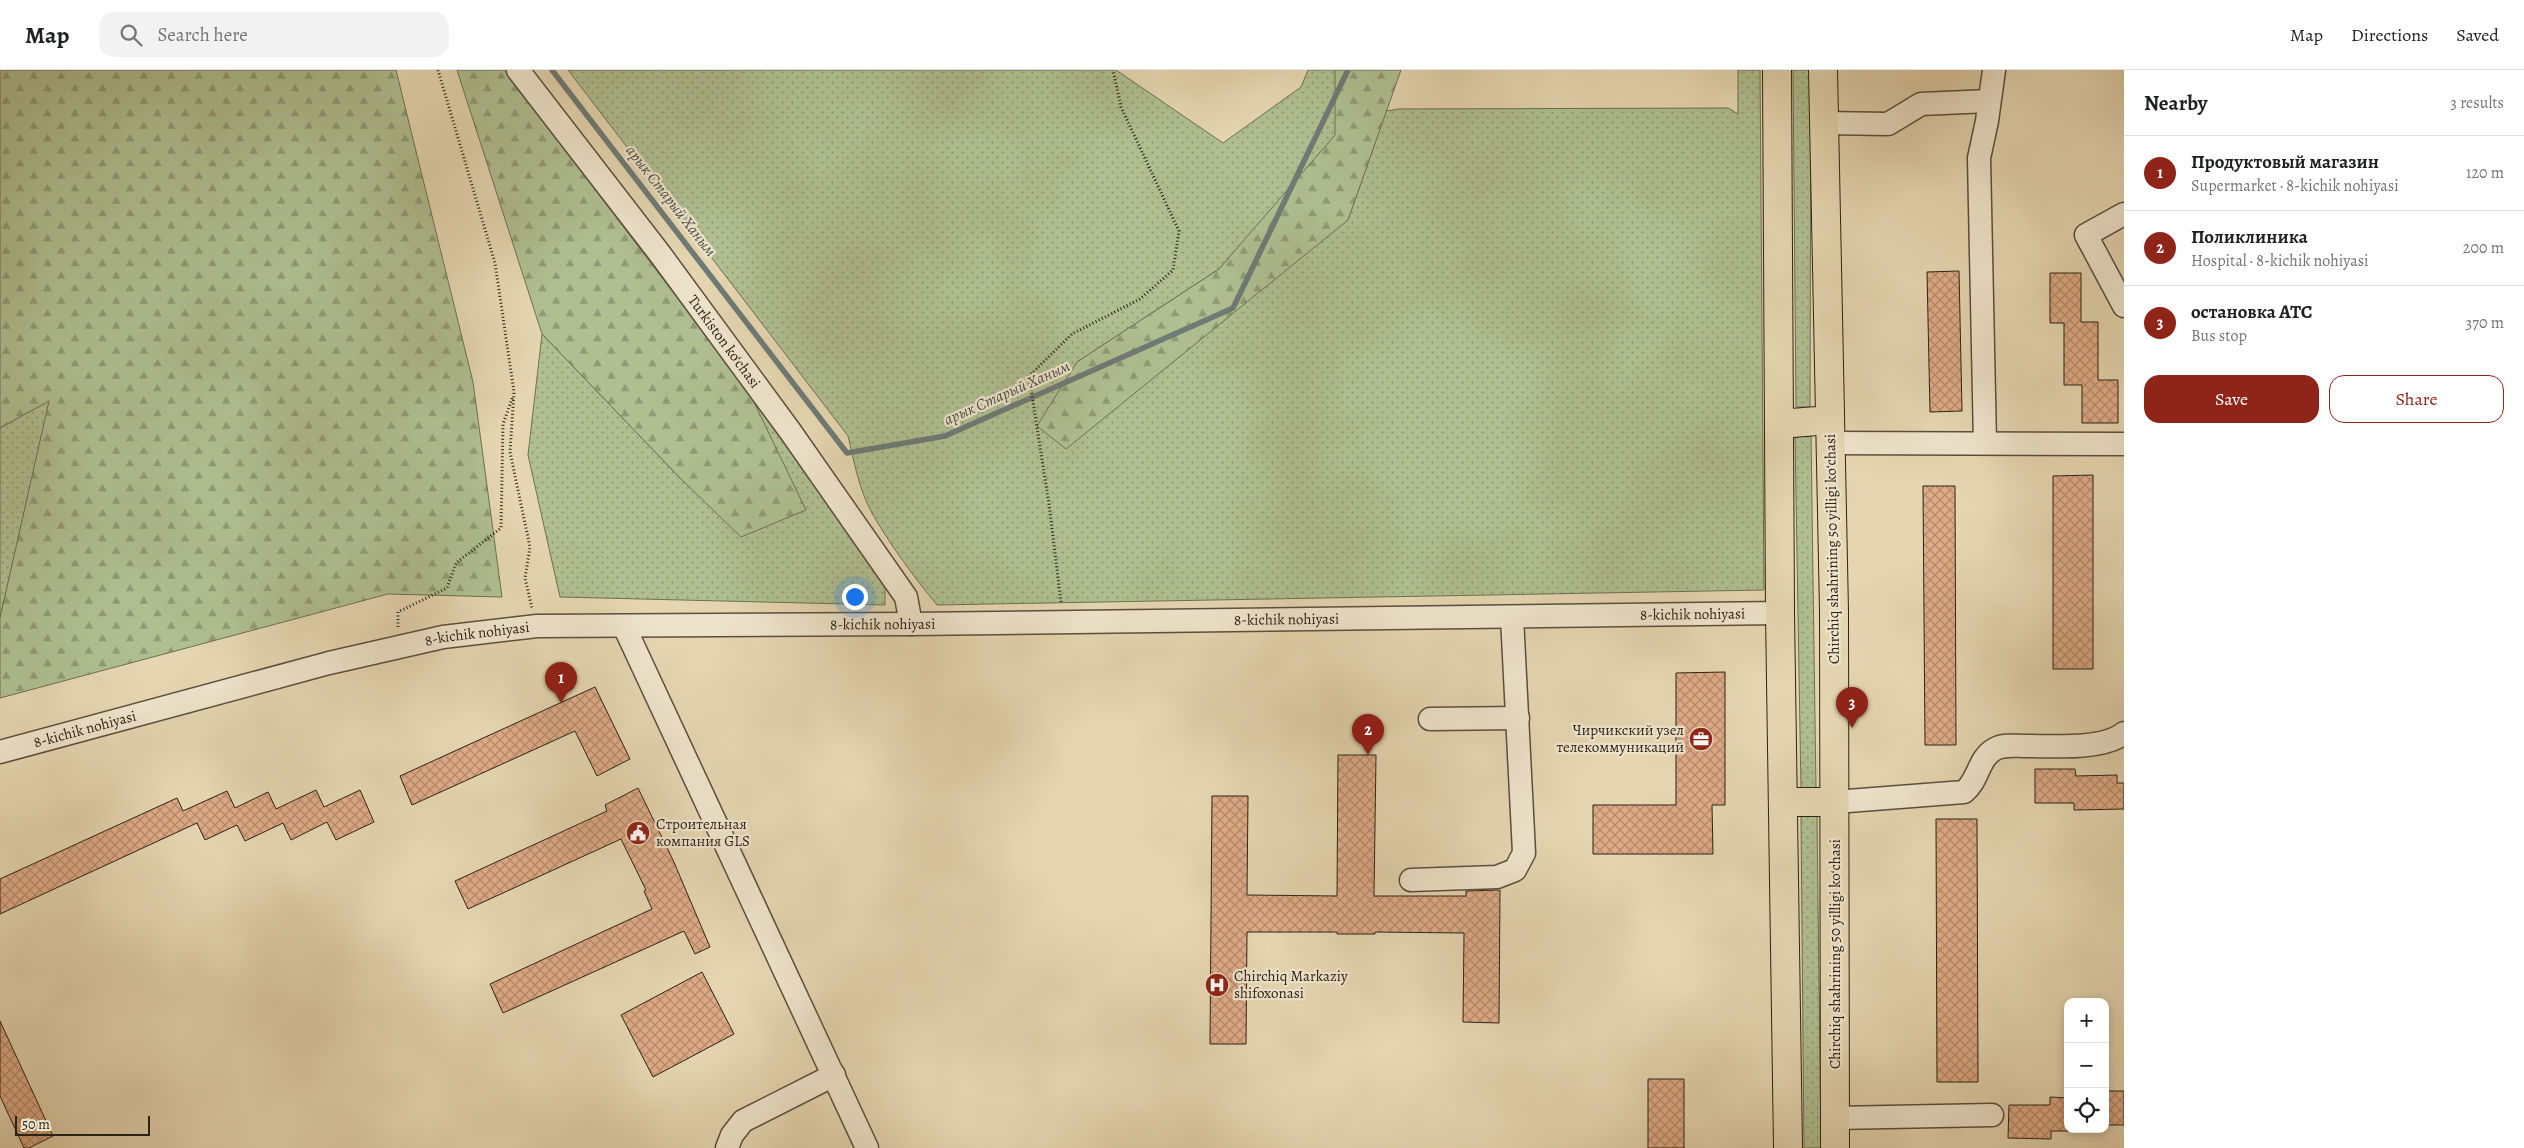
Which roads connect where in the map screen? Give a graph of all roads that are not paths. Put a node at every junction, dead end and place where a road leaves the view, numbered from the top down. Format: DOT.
graph roads {
  1 [pos="518,70"];
  2 [pos="1777,70"];
  3 [pos="1823,70"];
  4 [pos="1994,70"];
  5 [pos="1989,101"];
  6 [pos="1824,123"];
  7 [pos="2124,214"];
  8 [pos="2124,306"];
  9 [pos="1779,424"];
  10 [pos="1830,432"];
  11 [pos="1985,443"];
  12 [pos="2124,444"];
  13 [pos="1780,613"];
  14 [pos="1512,617"];
  15 [pos="911,624"];
  16 [pos="624,626"];
  17 [pos="1518,718"];
  18 [pos="1430,719"];
  19 [pos="2124,733"];
  20 [pos="0,752"];
  21 [pos="1784,802"];
  22 [pos="1835,802"];
  23 [pos="1412,880"];
  24 [pos="834,1075"];
  25 [pos="1992,1114"];
  26 [pos="1835,1118"];
  27 [pos="728,1148"];
  28 [pos="867,1148"];
  29 [pos="1788,1148"];
  30 [pos="1835,1148"];
  1 -- 15 [label="street, Turkiston ko‘chasi"];
  2 -- 9 [label="main road"];
  3 -- 6 [label="main road, Chirchiq shahrining 50 yilligi koʻchasi"];
  4 -- 5 [label="street"];
  5 -- 6 [label="street"];
  5 -- 11 [label="street"];
  6 -- 10 [label="main road, Chirchiq shahrining 50 yilligi koʻchasi"];
  7 -- 8 [label="street"];
  9 -- 10 [label="main road"];
  9 -- 13 [label="main road"];
  10 -- 11 [label="street"];
  10 -- 22 [label="main road, Chirchiq shahrining 50 yilligi koʻchasi"];
  11 -- 12 [label="street"];
  13 -- 14 [label="street, 8-kichik nohiyasi"];
  13 -- 21 [label="main road"];
  14 -- 15 [label="street, 8-kichik nohiyasi"];
  14 -- 17 [label="street"];
  15 -- 16 [label="street, 8-kichik nohiyasi"];
  16 -- 20 [label="street, 8-kichik nohiyasi"];
  16 -- 24 [label="street"];
  17 -- 18 [label="street"];
  17 -- 23 [label="street"];
  19 -- 22 [label="street"];
  21 -- 22 [label="main road"];
  21 -- 29 [label="main road"];
  22 -- 26 [label="main road, Chirchiq shahrining 50 yilligi koʻchasi"];
  24 -- 27 [label="street"];
  24 -- 28 [label="street"];
  25 -- 26 [label="street"];
  26 -- 30 [label="main road, Chirchiq shahrining 50 yilligi koʻchasi"];
}
